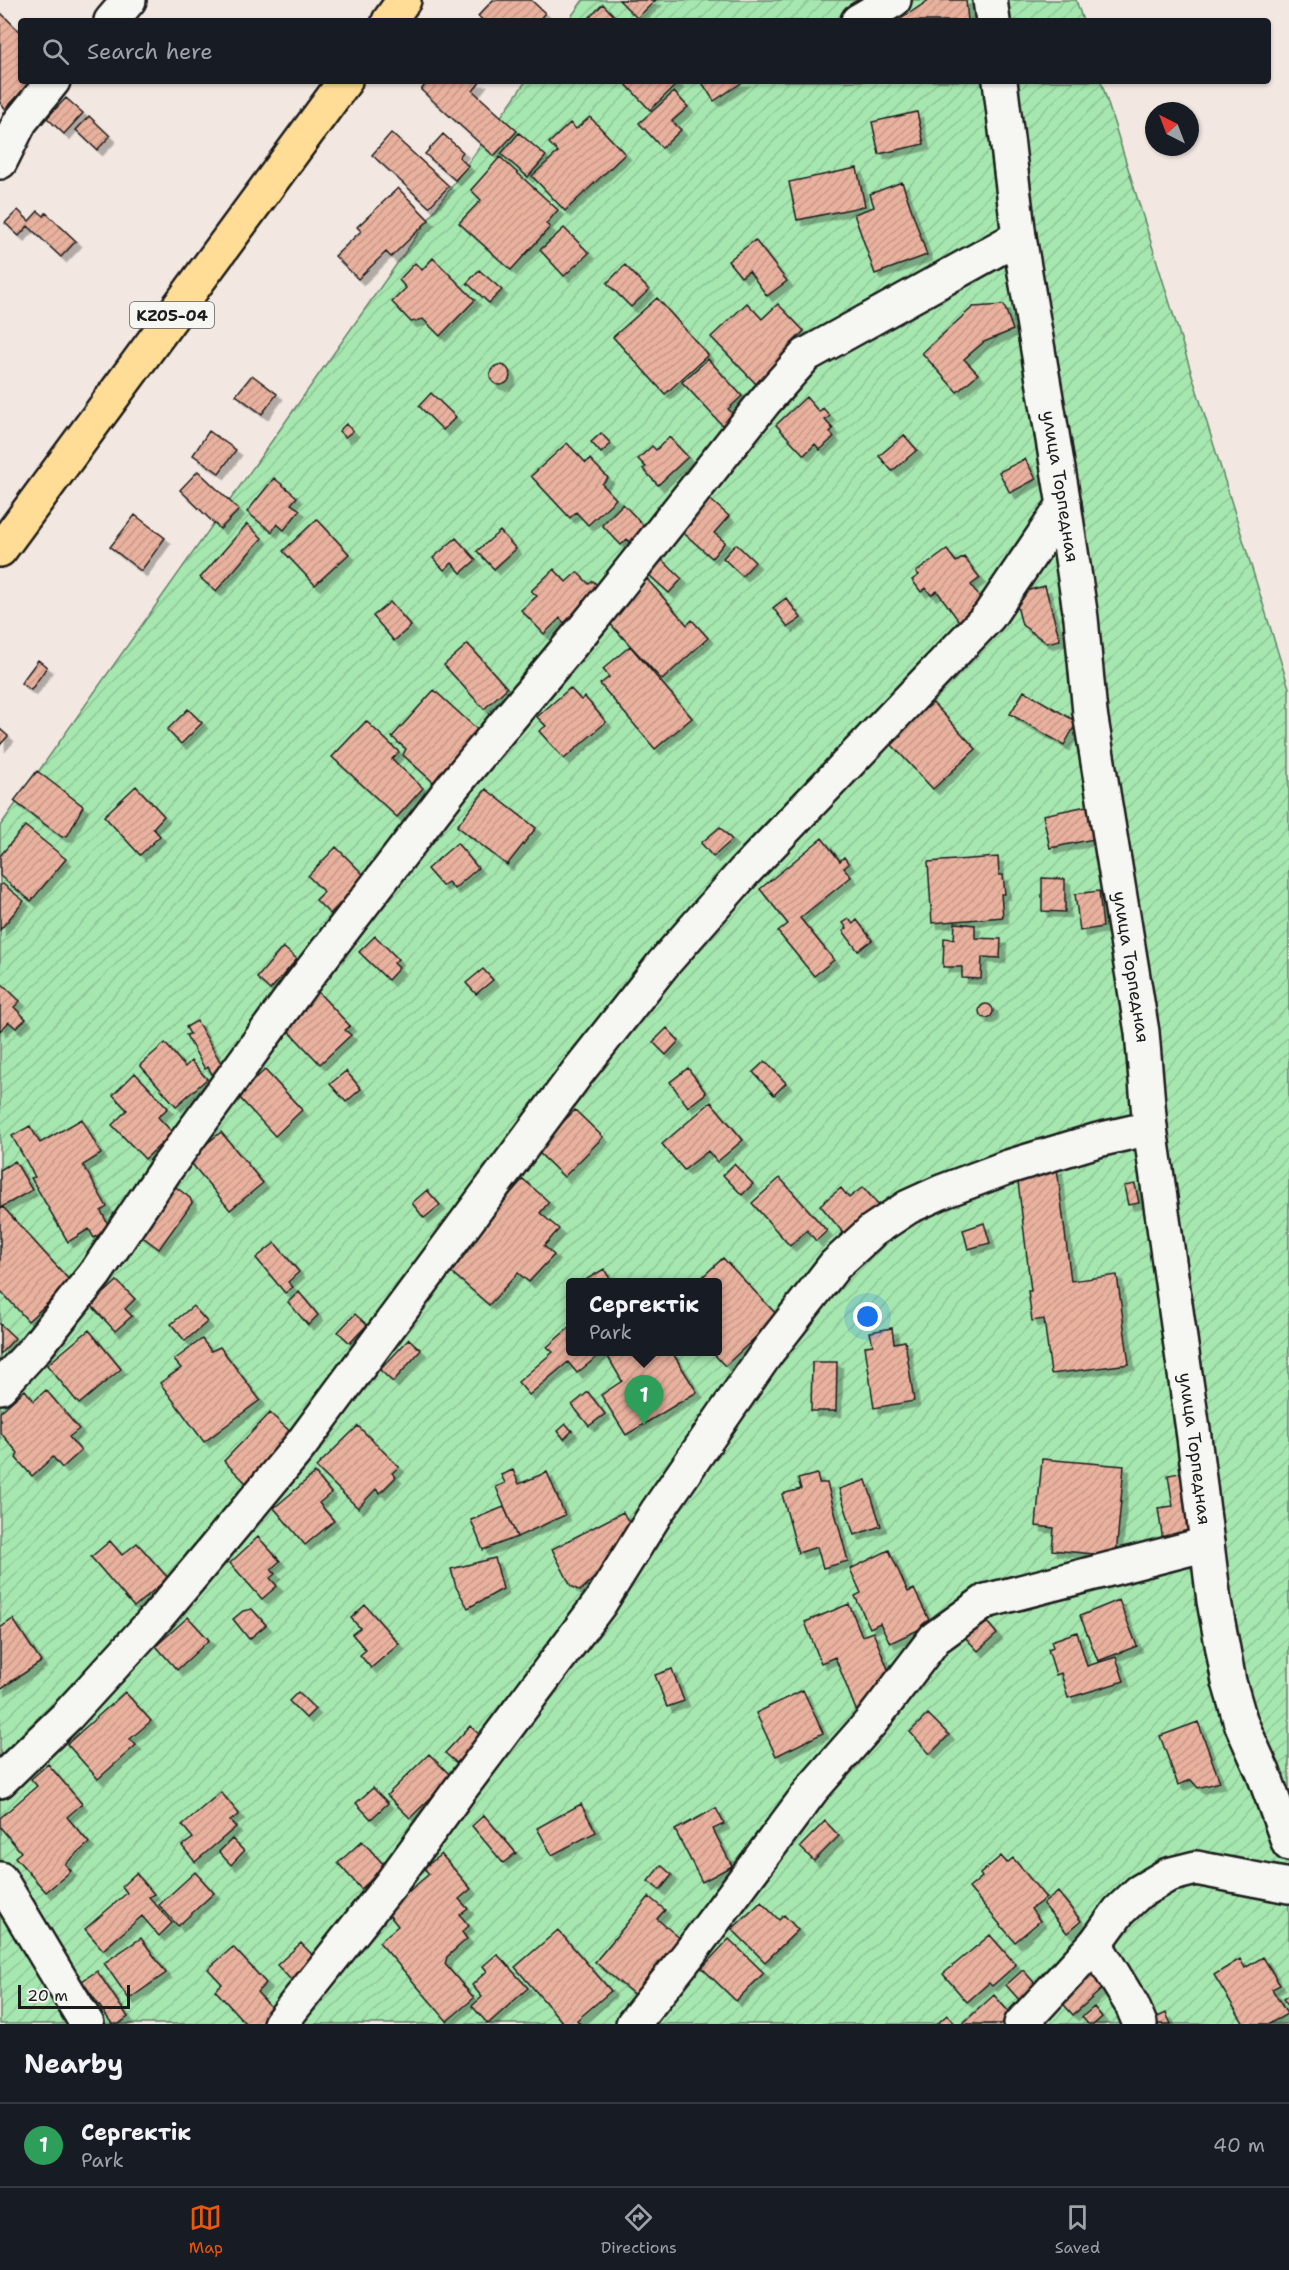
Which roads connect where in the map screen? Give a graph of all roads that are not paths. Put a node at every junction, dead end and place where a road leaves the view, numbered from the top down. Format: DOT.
graph roads {
  1 [pos="129,0"];
  2 [pos="404,0"];
  3 [pos="894,0"];
  4 [pos="990,0"];
  5 [pos="114,18"];
  6 [pos="391,18"];
  7 [pos="863,18"];
  8 [pos="993,18"];
  9 [pos="51,84"];
  10 [pos="343,84"];
  11 [pos="1000,84"];
  12 [pos="0,162"];
  13 [pos="1018,237"];
  14 [pos="1064,505"];
  15 [pos="0,550"];
  16 [pos="1150,1128"];
  17 [pos="0,1387"];
  18 [pos="1207,1544"];
  19 [pos="0,1781"];
  20 [pos="1289,1844"];
  21 [pos="0,1879"];
  22 [pos="1289,1886"];
  23 [pos="1095,1944"];
  24 [pos="87,2024"];
  25 [pos="280,2024"];
  26 [pos="633,2024"];
  27 [pos="1021,2024"];
  28 [pos="1140,2024"];
  1 -- 5 [label="street"];
  2 -- 6 [label="main road"];
  3 -- 7 [label="street"];
  4 -- 8 [label="street"];
  9 -- 12 [label="street"];
  10 -- 15 [label="main road, KZ05-04"];
  11 -- 13 [label="street, улица Торпедная"];
  13 -- 14 [label="street, улица Торпедная"];
  13 -- 17 [label="street"];
  14 -- 16 [label="street, улица Торпедная"];
  14 -- 19 [label="street"];
  16 -- 18 [label="street, улица Торпедная"];
  16 -- 25 [label="street"];
  18 -- 20 [label="street, улица Торпедная"];
  18 -- 26 [label="street"];
  21 -- 24 [label="street"];
  22 -- 23 [label="street"];
  23 -- 27 [label="street"];
  23 -- 28 [label="street"];
}
